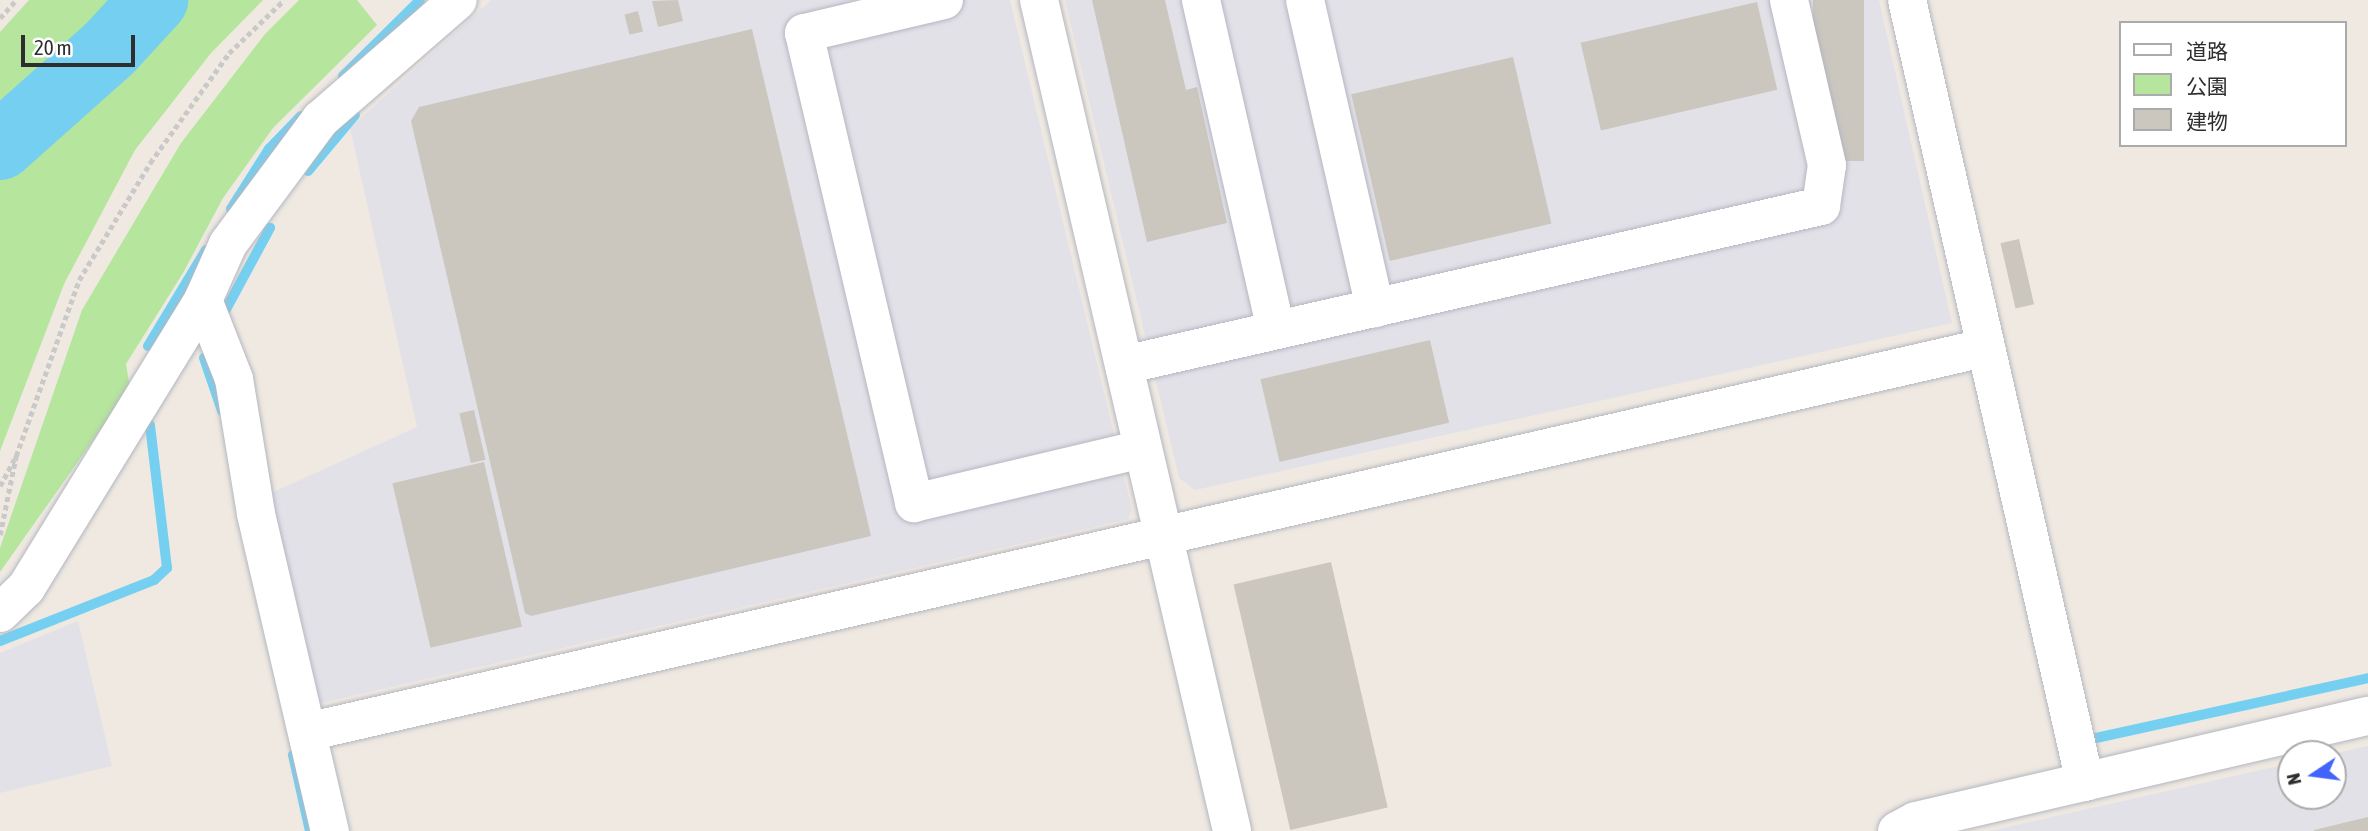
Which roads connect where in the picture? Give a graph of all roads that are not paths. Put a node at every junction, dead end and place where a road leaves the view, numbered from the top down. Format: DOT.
graph roads {
  1 [pos="458,0"];
  2 [pos="944,0"];
  3 [pos="1039,0"];
  4 [pos="1201,0"];
  5 [pos="1305,0"];
  6 [pos="1789,0"];
  7 [pos="1907,0"];
  8 [pos="203,300"];
  9 [pos="1375,308"];
  10 [pos="1276,330"];
  11 [pos="1984,348"];
  12 [pos="1124,365"];
  13 [pos="1143,449"];
  14 [pos="1163,534"];
  15 [pos="0,612"];
  16 [pos="2368,716"];
  17 [pos="307,732"];
  18 [pos="2085,782"];
  19 [pos="330,831"];
  20 [pos="1232,831"];
  21 [pos="1898,831"];
  1 -- 8 [label="street"];
  2 -- 13 [label="street"];
  3 -- 12 [label="street"];
  4 -- 10 [label="street"];
  5 -- 9 [label="street"];
  6 -- 9 [label="street"];
  7 -- 11 [label="street"];
  8 -- 15 [label="street"];
  8 -- 17 [label="street"];
  9 -- 10 [label="street"];
  10 -- 12 [label="street"];
  11 -- 14 [label="street"];
  11 -- 18 [label="street"];
  12 -- 13 [label="street"];
  13 -- 14 [label="street"];
  14 -- 17 [label="street"];
  14 -- 20 [label="street"];
  16 -- 18 [label="street"];
  17 -- 19 [label="street"];
  18 -- 21 [label="street"];
}
